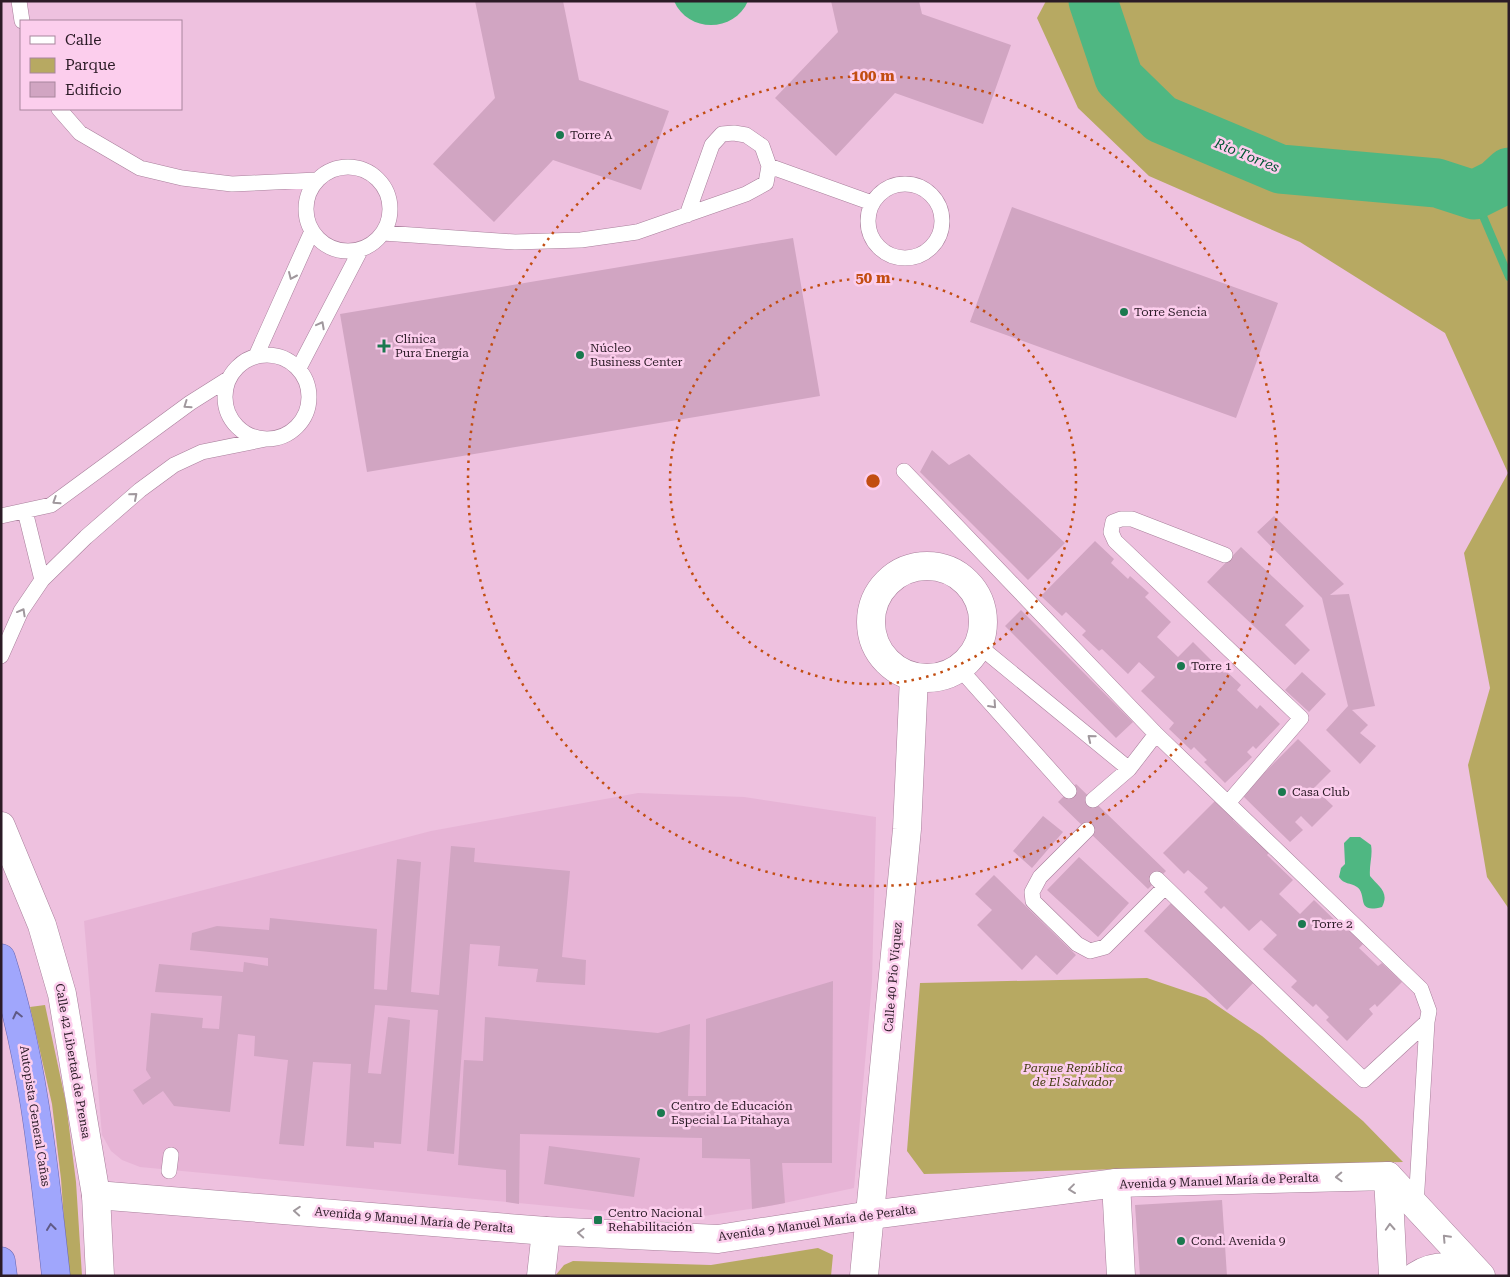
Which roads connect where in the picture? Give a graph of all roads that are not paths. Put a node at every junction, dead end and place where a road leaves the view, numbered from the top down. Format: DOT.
graph roads {
  1 [pos="19,1"];
  2 [pos="22,20"];
  3 [pos="60,110"];
  4 [pos="769,166"];
  5 [pos="317,180"];
  6 [pos="872,203"];
  7 [pos="687,215"];
  8 [pos="312,231"];
  9 [pos="383,233"];
  10 [pos="361,249"];
  11 [pos="256,356"];
  12 [pos="299,368"];
  13 [pos="228,379"];
  14 [pos="266,439"];
  15 [pos="904,471"];
  16 [pos="25,511"];
  17 [pos="1,516"];
  18 [pos="1225,555"];
  19 [pos="42,580"];
  20 [pos="979,646"];
  21 [pos="1,656"];
  22 [pos="960,669"];
  23 [pos="914,677"];
  24 [pos="1156,734"];
  25 [pos="1129,769"];
  26 [pos="1069,791"];
  27 [pos="1093,800"];
  28 [pos="1228,803"];
  29 [pos="1,826"];
  30 [pos="1087,830"];
  31 [pos="1,958"];
  32 [pos="1427,1022"];
  33 [pos="171,1155"];
  34 [pos="169,1171"];
  35 [pos="1388,1176"];
  36 [pos="1116,1183"];
  37 [pos="96,1195"];
  38 [pos="1416,1205"];
  39 [pos="871,1215"];
  40 [pos="546,1231"];
  41 [pos="1,1261"];
  42 [pos="1480,1275"];
  43 [pos="3,1276"];
  44 [pos="56,1276"];
  45 [pos="100,1276"];
  46 [pos="541,1276"];
  47 [pos="864,1276"];
  48 [pos="1121,1276"];
  49 [pos="1392,1276"];
  50 [pos="1416,1276"];
  1 -- 2 [label="lane"];
  3 -- 5 [label="lane"];
  4 -- 6 [label="lane"];
  4 -- 7 [label="lane"];
  4 -- 7 [label="lane"];
  5 -- 8 [label="lane"];
  5 -- 9 [label="lane"];
  6 -- 6 [label="lane"];
  7 -- 9 [label="lane"];
  8 -- 10 [label="lane"];
  8 -- 11 [label="lane, one-way"];
  9 -- 10 [label="lane"];
  12 -- 10 [label="lane, one-way"];
  11 -- 12 [label="lane"];
  11 -- 13 [label="lane"];
  12 -- 14 [label="lane"];
  13 -- 14 [label="lane"];
  13 -- 16 [label="lane, one-way"];
  19 -- 14 [label="lane, one-way"];
  15 -- 24 [label="lane"];
  16 -- 17 [label="lane"];
  16 -- 19 [label="lane"];
  18 -- 28 [label="lane"];
  21 -- 19 [label="lane, one-way"];
  20 -- 22 [label="street"];
  20 -- 23 [label="street"];
  25 -- 20 [label="lane, one-way"];
  22 -- 23 [label="street"];
  22 -- 26 [label="lane, one-way"];
  23 -- 39 [label="street, Calle 40 Pío Víquez"];
  24 -- 25 [label="lane"];
  24 -- 28 [label="lane"];
  25 -- 27 [label="lane"];
  28 -- 32 [label="lane"];
  29 -- 37 [label="street, Calle 42 Libertad de Prensa"];
  30 -- 32 [label="lane"];
  44 -- 31 [label="highway, Autopista General Cañas, one-way"];
  32 -- 38 [label="lane"];
  33 -- 34 [label="lane"];
  35 -- 36 [label="street, Avenida 9 Manuel María de Peralta, one-way"];
  35 -- 38 [label="street"];
  49 -- 35 [label="street, one-way"];
  36 -- 39 [label="street, Avenida 9 Manuel María de Peralta, one-way"];
  36 -- 48 [label="street"];
  40 -- 37 [label="street, Avenida 9 Manuel María de Peralta, one-way"];
  37 -- 45 [label="street, Calle 42 Libertad de Prensa"];
  42 -- 38 [label="street, one-way"];
  39 -- 40 [label="street, Avenida 9 Manuel María de Peralta, one-way"];
  39 -- 47 [label="street, Calle 40 Pío Víquez"];
  40 -- 46 [label="street"];
  41 -- 43 [label="highway"];
  42 -- 50 [label="street"];
}
